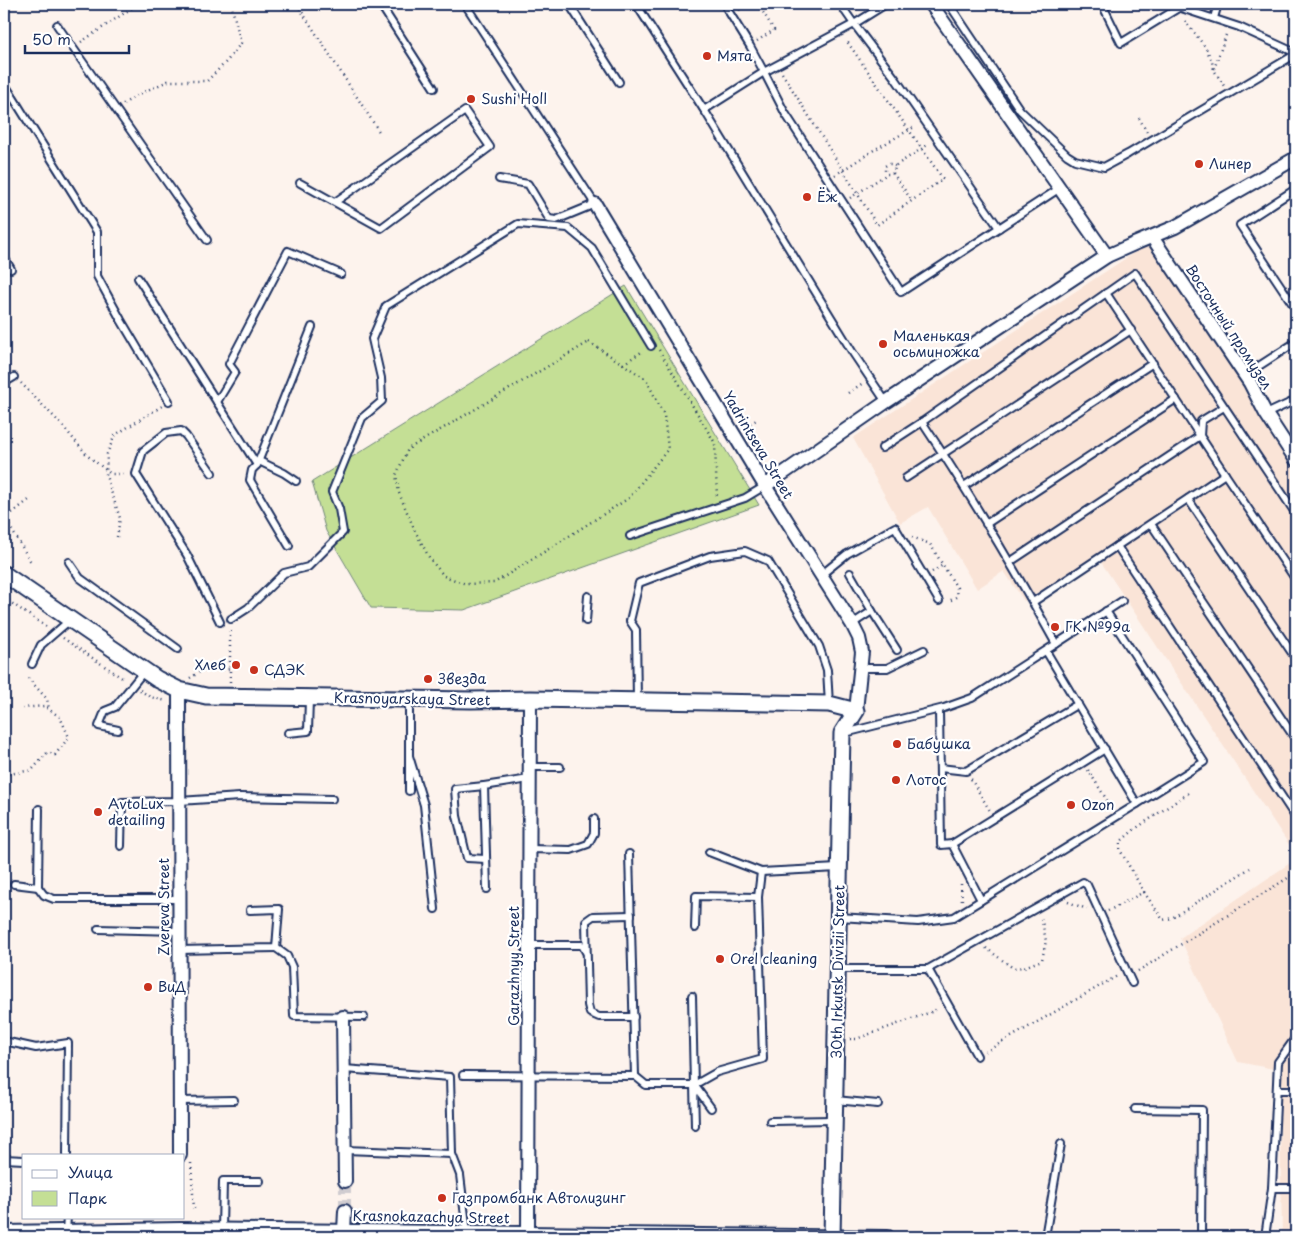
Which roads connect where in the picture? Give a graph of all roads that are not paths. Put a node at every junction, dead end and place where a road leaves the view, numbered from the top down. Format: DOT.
graph roads {
  1 [pos="380,4"];
  2 [pos="465,4"];
  3 [pos="569,4"];
  4 [pos="636,4"];
  5 [pos="724,4"];
  6 [pos="840,4"];
  7 [pos="886,4"];
  8 [pos="931,4"];
  9 [pos="949,4"];
  10 [pos="1102,4"];
  11 [pos="1169,4"];
  12 [pos="1218,4"];
  13 [pos="1179,7"];
  14 [pos="1214,18"];
  15 [pos="854,24"];
  16 [pos="58,25"];
  17 [pos="1296,54"];
  18 [pos="764,72"];
  19 [pos="4,82"];
  20 [pos="619,82"];
  21 [pos="434,88"];
  22 [pos="700,104"];
  23 [pos="1296,158"];
  24 [pos="499,179"];
  25 [pos="300,183"];
  26 [pos="1060,188"];
  27 [pos="1296,194"];
  28 [pos="335,202"];
  29 [pos="595,204"];
  30 [pos="999,228"];
  31 [pos="1152,236"];
  32 [pos="207,240"];
  33 [pos="1107,256"];
  34 [pos="4,257"];
  35 [pos="11,269"];
  36 [pos="341,274"];
  37 [pos="138,278"];
  38 [pos="1106,293"];
  39 [pos="1296,310"];
  40 [pos="312,327"];
  41 [pos="1131,330"];
  42 [pos="1296,342"];
  43 [pos="651,346"];
  44 [pos="1152,363"];
  45 [pos="1244,375"];
  46 [pos="14,377"];
  47 [pos="4,383"];
  48 [pos="1176,399"];
  49 [pos="1296,400"];
  50 [pos="169,401"];
  51 [pos="217,402"];
  52 [pos="886,402"];
  53 [pos="1224,407"];
  54 [pos="1266,414"];
  55 [pos="922,422"];
  56 [pos="1200,436"];
  57 [pos="882,448"];
  58 [pos="943,454"];
  59 [pos="1296,460"];
  60 [pos="258,463"];
  61 [pos="212,473"];
  62 [pos="1225,474"];
  63 [pos="906,478"];
  64 [pos="296,481"];
  65 [pos="765,486"];
  66 [pos="964,486"];
  67 [pos="1188,499"];
  68 [pos="1296,514"];
  69 [pos="986,524"];
  70 [pos="1151,524"];
  71 [pos="630,536"];
  72 [pos="289,546"];
  73 [pos="1117,546"];
  74 [pos="69,562"];
  75 [pos="1010,562"];
  76 [pos="850,573"];
  77 [pos="4,574"];
  78 [pos="821,575"];
  79 [pos="1296,580"];
  80 [pos="588,596"];
  81 [pos="939,601"];
  82 [pos="1122,601"];
  83 [pos="1033,602"];
  84 [pos="872,611"];
  85 [pos="1106,611"];
  86 [pos="232,618"];
  87 [pos="71,620"];
  88 [pos="586,621"];
  89 [pos="220,622"];
  90 [pos="852,624"];
  91 [pos="1056,644"];
  92 [pos="178,649"];
  93 [pos="897,650"];
  94 [pos="924,650"];
  95 [pos="1046,651"];
  96 [pos="1296,658"];
  97 [pos="32,664"];
  98 [pos="860,668"];
  99 [pos="145,670"];
  100 [pos="179,690"];
  101 [pos="309,697"];
  102 [pos="409,699"];
  103 [pos="530,699"];
  104 [pos="637,701"];
  105 [pos="829,704"];
  106 [pos="1078,704"];
  107 [pos="939,710"];
  108 [pos="856,711"];
  109 [pos="118,730"];
  110 [pos="288,733"];
  111 [pos="842,733"];
  112 [pos="1296,740"];
  113 [pos="1105,749"];
  114 [pos="409,756"];
  115 [pos="560,768"];
  116 [pos="940,768"];
  117 [pos="529,773"];
  118 [pos="484,786"];
  119 [pos="409,791"];
  120 [pos="332,799"];
  121 [pos="179,801"];
  122 [pos="1137,804"];
  123 [pos="39,810"];
  124 [pos="1296,818"];
  125 [pos="594,819"];
  126 [pos="952,844"];
  127 [pos="121,846"];
  128 [pos="529,849"];
  129 [pos="709,852"];
  130 [pos="629,854"];
  131 [pos="486,859"];
  132 [pos="840,868"];
  133 [pos="761,872"];
  134 [pos="14,884"];
  135 [pos="38,887"];
  136 [pos="487,889"];
  137 [pos="758,897"];
  138 [pos="179,899"];
  139 [pos="981,900"];
  140 [pos="435,909"];
  141 [pos="250,910"];
  142 [pos="630,915"];
  143 [pos="839,917"];
  144 [pos="695,928"];
  145 [pos="98,929"];
  146 [pos="180,931"];
  147 [pos="529,945"];
  148 [pos="276,948"];
  149 [pos="179,950"];
  150 [pos="587,954"];
  151 [pos="838,969"];
  152 [pos="928,969"];
  153 [pos="1129,977"];
  154 [pos="692,996"];
  155 [pos="343,1017"];
  156 [pos="364,1017"];
  157 [pos="634,1017"];
  158 [pos="1296,1037"];
  159 [pos="4,1042"];
  160 [pos="977,1056"];
  161 [pos="344,1069"];
  162 [pos="528,1074"];
  163 [pos="463,1075"];
  164 [pos="636,1076"];
  165 [pos="694,1085"];
  166 [pos="1277,1090"];
  167 [pos="1296,1090"];
  168 [pos="234,1100"];
  169 [pos="835,1100"];
  170 [pos="180,1101"];
  171 [pos="878,1104"];
  172 [pos="711,1108"];
  173 [pos="1135,1109"];
  174 [pos="835,1120"];
  175 [pos="770,1121"];
  176 [pos="695,1126"];
  177 [pos="1062,1144"];
  178 [pos="344,1150"];
  179 [pos="67,1154"];
  180 [pos="180,1154"];
  181 [pos="452,1154"];
  182 [pos="4,1159"];
  183 [pos="22,1160"];
  184 [pos="260,1181"];
  185 [pos="345,1181"];
  186 [pos="1272,1188"];
  187 [pos="1296,1188"];
  188 [pos="344,1211"];
  189 [pos="66,1218"];
  190 [pos="180,1228"];
  191 [pos="222,1230"];
  192 [pos="66,1231"];
  193 [pos="344,1231"];
  194 [pos="4,1232"];
  195 [pos="467,1233"];
  196 [pos="528,1234"];
  197 [pos="443,1235"];
  198 [pos="560,1236"];
  199 [pos="634,1236"];
  200 [pos="686,1236"];
  201 [pos="753,1237"];
  202 [pos="832,1237"];
  203 [pos="888,1237"];
  204 [pos="1044,1237"];
  205 [pos="1201,1237"];
  206 [pos="1265,1237"];
  1 -- 21 [label="lane"];
  2 -- 29 [label="lane"];
  3 -- 20 [label="lane"];
  4 -- 22 [label="lane"];
  5 -- 18 [label="lane"];
  6 -- 15 [label="lane"];
  7 -- 15 [label="lane"];
  8 -- 26 [label="street"];
  9 -- 17 [label="lane"];
  10 -- 13 [label="lane"];
  11 -- 13 [label="lane"];
  12 -- 14 [label="lane"];
  13 -- 14 [label="lane"];
  14 -- 17 [label="lane"];
  15 -- 18 [label="lane"];
  15 -- 30 [label="lane"];
  16 -- 32 [label="lane"];
  18 -- 22 [label="lane"];
  18 -- 30 [label="lane"];
  19 -- 50 [label="lane"];
  22 -- 52 [label="lane"];
  23 -- 31 [label="street"];
  24 -- 29 [label="lane"];
  25 -- 28 [label="lane"];
  26 -- 30 [label="lane"];
  26 -- 33 [label="street"];
  27 -- 39 [label="lane"];
  28 -- 28 [label="lane"];
  29 -- 65 [label="street, Yadrintseva Street"];
  31 -- 33 [label="street"];
  31 -- 45 [label="street, Восточный промузел"];
  33 -- 52 [label="street"];
  34 -- 35 [label="lane"];
  36 -- 51 [label="lane"];
  37 -- 51 [label="lane"];
  38 -- 41 [label="lane"];
  38 -- 53 [label="lane"];
  38 -- 55 [label="lane"];
  40 -- 60 [label="lane"];
  41 -- 44 [label="lane"];
  41 -- 58 [label="lane"];
  42 -- 45 [label="lane"];
  43 -- 86 [label="lane"];
  44 -- 48 [label="lane"];
  44 -- 66 [label="lane"];
  45 -- 54 [label="street, Восточный промузел"];
  46 -- 47 [label="lane"];
  48 -- 56 [label="lane"];
  48 -- 69 [label="lane"];
  49 -- 54 [label="lane"];
  51 -- 60 [label="lane"];
  52 -- 65 [label="street"];
  53 -- 56 [label="lane"];
  53 -- 68 [label="lane"];
  54 -- 59 [label="street, Восточный промузел"];
  55 -- 57 [label="lane"];
  55 -- 58 [label="lane"];
  56 -- 62 [label="lane"];
  56 -- 75 [label="lane"];
  58 -- 63 [label="lane"];
  58 -- 66 [label="lane"];
  60 -- 64 [label="lane"];
  60 -- 72 [label="lane"];
  61 -- 89 [label="lane"];
  62 -- 67 [label="lane"];
  62 -- 79 [label="lane"];
  65 -- 71 [label="lane"];
  65 -- 78 [label="street, Yadrintseva Street"];
  66 -- 69 [label="lane"];
  67 -- 70 [label="lane"];
  67 -- 96 [label="lane"];
  69 -- 75 [label="lane"];
  70 -- 73 [label="lane"];
  70 -- 112 [label="lane"];
  73 -- 83 [label="lane"];
  73 -- 124 [label="lane"];
  74 -- 92 [label="lane"];
  75 -- 83 [label="lane"];
  76 -- 84 [label="lane"];
  77 -- 87 [label="street, Krasnoyarskaya Street"];
  78 -- 81 [label="lane"];
  78 -- 90 [label="street, Yadrintseva Street"];
  80 -- 88 [label="lane"];
  82 -- 85 [label="lane"];
  83 -- 91 [label="lane"];
  84 -- 90 [label="lane"];
  84 -- 93 [label="lane"];
  85 -- 91 [label="lane"];
  85 -- 122 [label="lane"];
  87 -- 97 [label="lane"];
  87 -- 99 [label="street, Krasnoyarskaya Street"];
  90 -- 98 [label="street, Yadrintseva Street"];
  91 -- 95 [label="lane"];
  94 -- 98 [label="lane"];
  95 -- 106 [label="lane"];
  95 -- 107 [label="lane"];
  98 -- 108 [label="street, Yadrintseva Street"];
  99 -- 100 [label="street, Krasnoyarskaya Street"];
  99 -- 109 [label="lane"];
  100 -- 101 [label="street, Krasnoyarskaya Street"];
  100 -- 121 [label="street, Zvereva Street"];
  101 -- 102 [label="street, Krasnoyarskaya Street"];
  101 -- 110 [label="lane"];
  102 -- 103 [label="street, Krasnoyarskaya Street"];
  102 -- 114 [label="lane"];
  103 -- 104 [label="street, Krasnoyarskaya Street"];
  103 -- 117 [label="street, Garazhnyy Street"];
  104 -- 105 [label="street, Krasnoyarskaya Street"];
  104 -- 105 [label="lane"];
  105 -- 108 [label="street, Krasnoyarskaya Street"];
  106 -- 113 [label="lane"];
  106 -- 116 [label="lane"];
  107 -- 111 [label="lane"];
  107 -- 116 [label="lane"];
  108 -- 111 [label="street"];
  111 -- 132 [label="street, 30th Irkutsk Divizii Street"];
  113 -- 122 [label="lane"];
  113 -- 126 [label="lane"];
  114 -- 119 [label="lane"];
  114 -- 140 [label="lane"];
  115 -- 117 [label="lane"];
  116 -- 126 [label="lane"];
  117 -- 118 [label="lane"];
  117 -- 128 [label="street, Garazhnyy Street"];
  118 -- 131 [label="lane"];
  118 -- 131 [label="lane"];
  120 -- 121 [label="lane"];
  121 -- 127 [label="lane"];
  121 -- 138 [label="street, Zvereva Street"];
  122 -- 139 [label="lane"];
  123 -- 135 [label="lane"];
  125 -- 128 [label="lane"];
  126 -- 139 [label="lane"];
  128 -- 147 [label="street, Garazhnyy Street"];
  129 -- 133 [label="lane"];
  130 -- 142 [label="lane"];
  131 -- 136 [label="lane"];
  132 -- 133 [label="lane"];
  132 -- 143 [label="street, 30th Irkutsk Divizii Street"];
  133 -- 137 [label="lane"];
  134 -- 135 [label="lane"];
  135 -- 138 [label="lane"];
  137 -- 144 [label="lane"];
  137 -- 165 [label="lane"];
  138 -- 146 [label="street, Zvereva Street"];
  139 -- 143 [label="lane"];
  141 -- 148 [label="lane"];
  142 -- 150 [label="lane"];
  142 -- 157 [label="lane"];
  143 -- 151 [label="street, 30th Irkutsk Divizii Street"];
  145 -- 146 [label="lane"];
  146 -- 149 [label="street, Zvereva Street"];
  147 -- 150 [label="lane"];
  147 -- 162 [label="street, Garazhnyy Street"];
  148 -- 149 [label="lane"];
  148 -- 155 [label="lane"];
  149 -- 170 [label="street, Zvereva Street"];
  150 -- 157 [label="lane"];
  151 -- 152 [label="lane"];
  151 -- 169 [label="street, 30th Irkutsk Divizii Street"];
  152 -- 153 [label="lane"];
  152 -- 160 [label="lane"];
  154 -- 165 [label="lane"];
  155 -- 156 [label="lane"];
  155 -- 161 [label="street"];
  157 -- 164 [label="lane"];
  158 -- 166 [label="lane"];
  159 -- 179 [label="lane"];
  161 -- 178 [label="street"];
  161 -- 181 [label="lane"];
  162 -- 163 [label="lane"];
  162 -- 164 [label="lane"];
  162 -- 196 [label="street, Garazhnyy Street"];
  164 -- 165 [label="lane"];
  165 -- 172 [label="lane"];
  165 -- 176 [label="lane"];
  166 -- 167 [label="lane"];
  166 -- 186 [label="lane"];
  168 -- 170 [label="lane"];
  169 -- 171 [label="lane"];
  169 -- 174 [label="street, 30th Irkutsk Divizii Street"];
  170 -- 180 [label="street, Zvereva Street"];
  173 -- 205 [label="lane"];
  174 -- 175 [label="lane"];
  174 -- 202 [label="street, 30th Irkutsk Divizii Street"];
  177 -- 204 [label="lane"];
  178 -- 181 [label="lane"];
  178 -- 185 [label="street"];
  181 -- 195 [label="lane"];
  182 -- 183 [label="lane"];
  184 -- 191 [label="lane"];
  186 -- 187 [label="lane"];
  186 -- 206 [label="lane"];
  188 -- 193 [label="street"];
  189 -- 192 [label="lane"];
  190 -- 191 [label="street, Krasnokazachya Street"];
  190 -- 192 [label="street, Krasnokazachya Street"];
  191 -- 193 [label="street, Krasnokazachya Street"];
  192 -- 194 [label="street, Krasnokazachya Street"];
  193 -- 197 [label="street, Krasnokazachya Street"];
  195 -- 196 [label="street, Krasnokazachya Street"];
  195 -- 197 [label="street, Krasnokazachya Street"];
  196 -- 198 [label="street, Krasnokazachya Street"];
  198 -- 199 [label="street, Krasnokazachya Street"];
  199 -- 200 [label="street, Krasnokazachya Street"];
  200 -- 201 [label="street, Krasnokazachya Street"];
  201 -- 202 [label="street, Krasnokazachya Street"];
  202 -- 203 [label="street, Krasnokazachya Street"];
}
